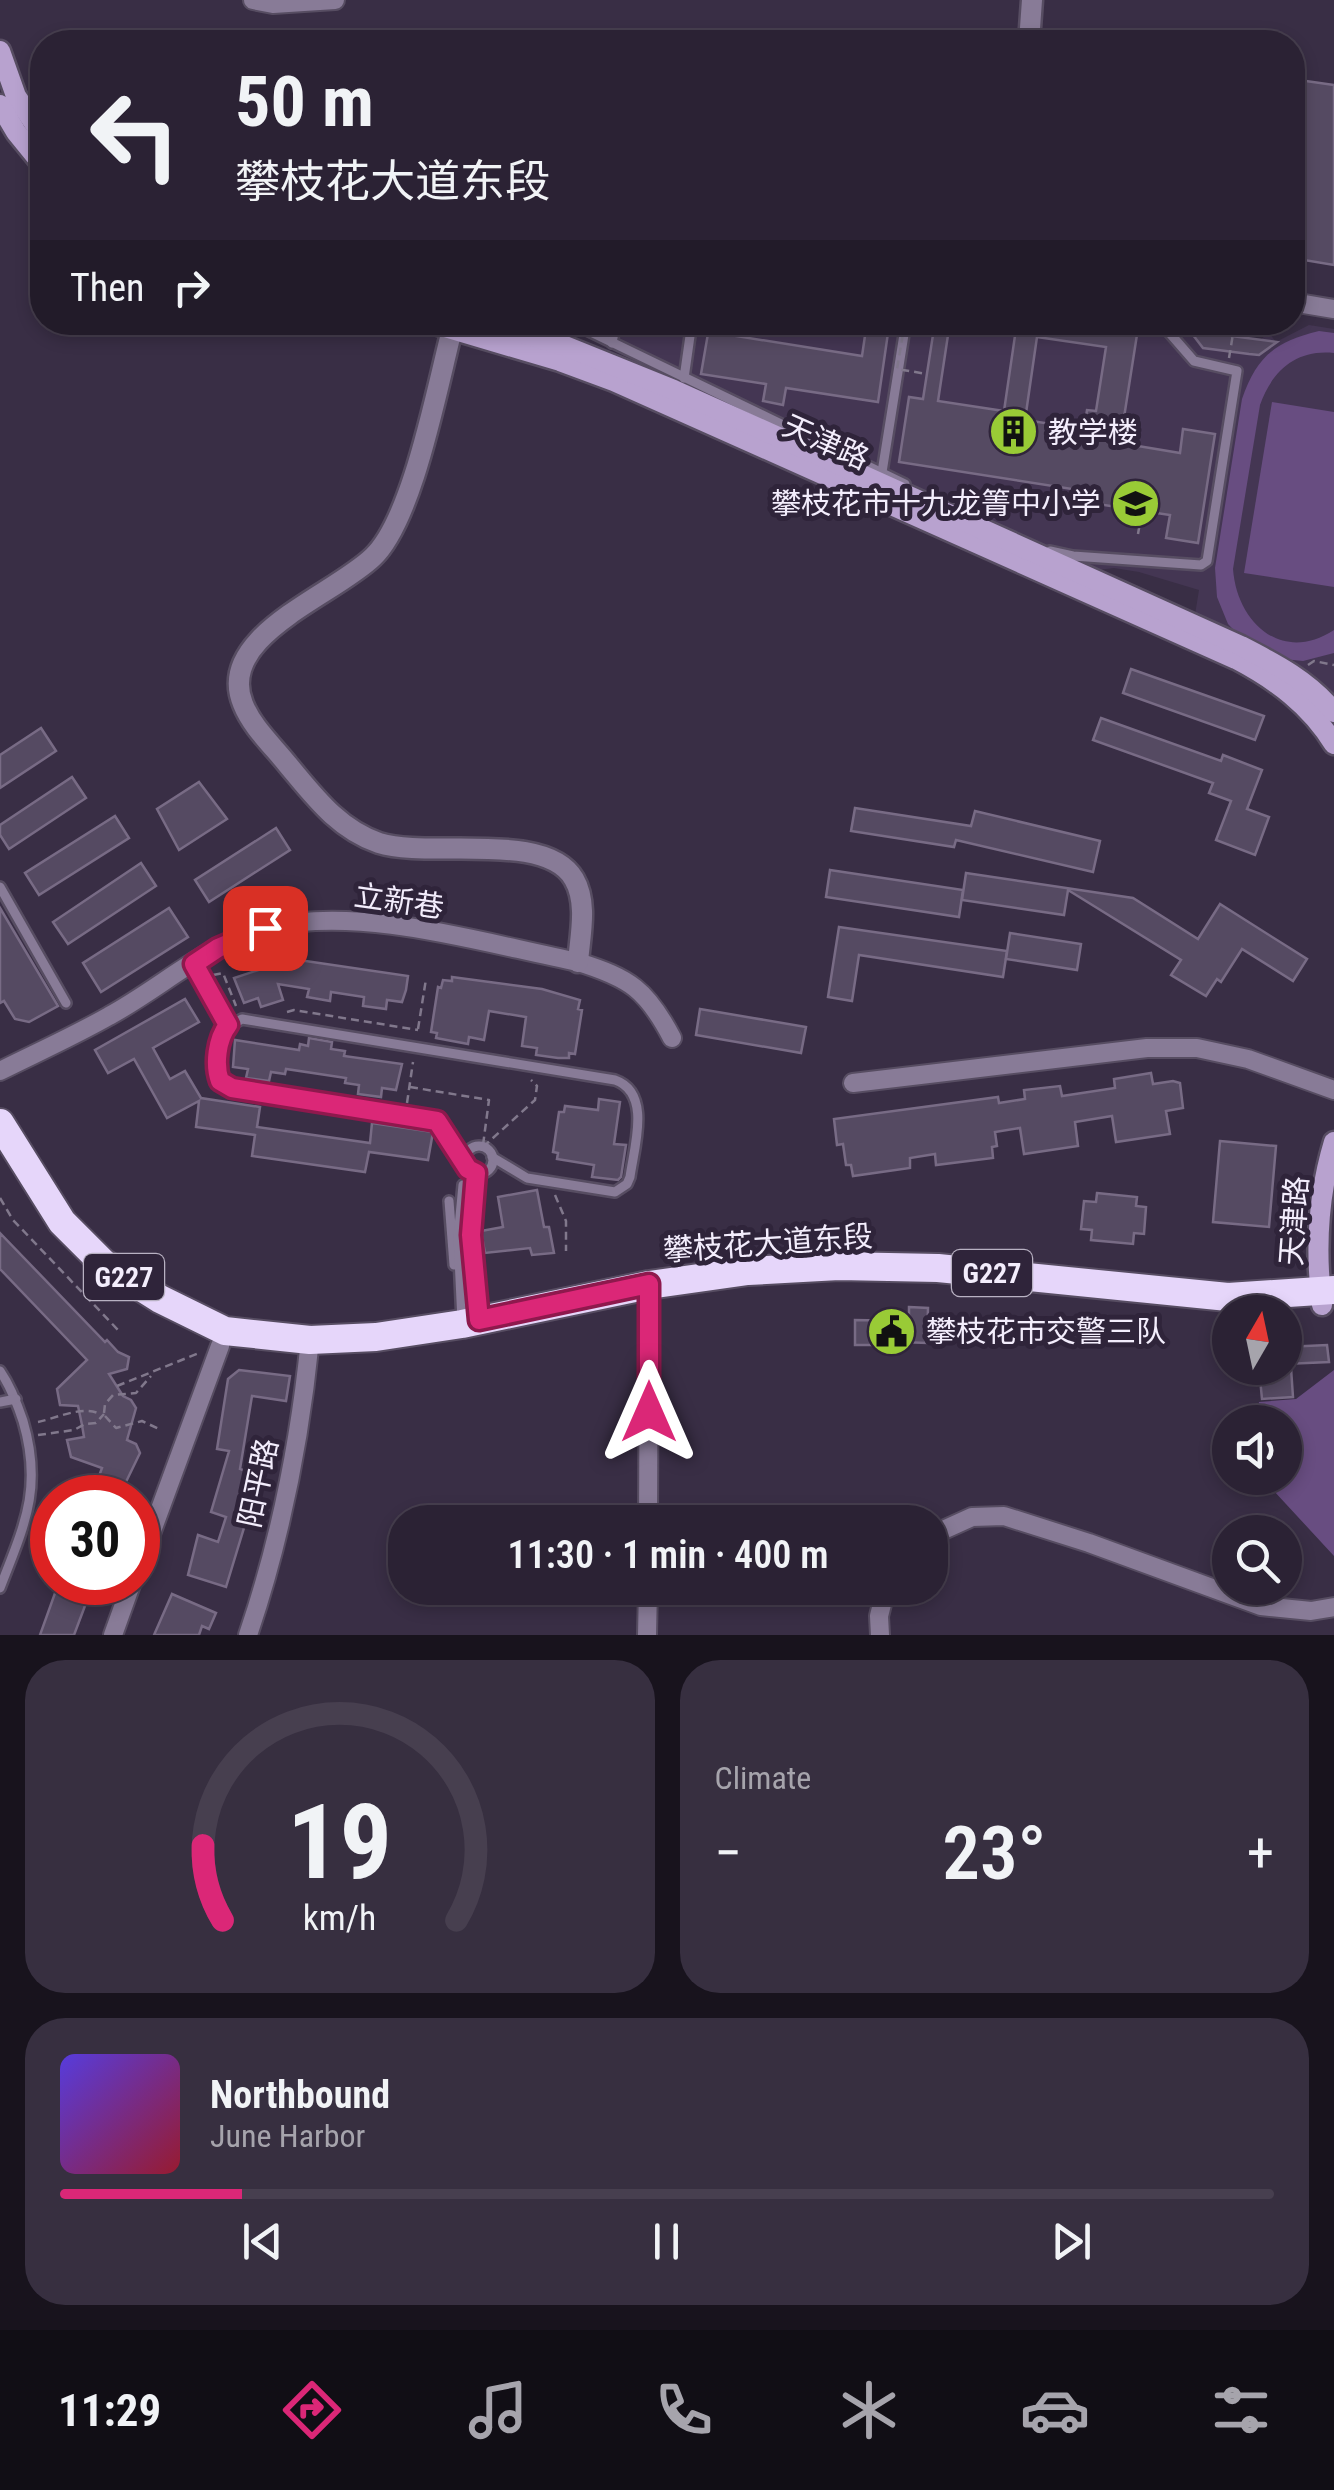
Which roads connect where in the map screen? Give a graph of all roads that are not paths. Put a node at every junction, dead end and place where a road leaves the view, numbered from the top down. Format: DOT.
graph roads {
  1 [pos="253,0"];
  2 [pos="334,0"];
  3 [pos="1032,0"];
  4 [pos="1029,30"];
  5 [pos="0,51"];
  6 [pos="0,104"];
  7 [pos="30,117"];
  8 [pos="30,147"];
  9 [pos="1305,304"];
  10 [pos="1334,309"];
  11 [pos="451,335"];
  12 [pos="481,335"];
  13 [pos="529,335"];
  14 [pos="596,335"];
  15 [pos="614,335"];
  16 [pos="690,335"];
  17 [pos="906,335"];
  18 [pos="1171,335"];
  19 [pos="612,343"];
  20 [pos="684,378"];
  21 [pos="882,472"];
  22 [pos="1334,712"];
  23 [pos="1334,744"];
  24 [pos="0,887"];
  25 [pos="578,962"];
  26 [pos="198,972"];
  27 [pos="66,1004"];
  28 [pos="228,1025"];
  29 [pos="672,1038"];
  30 [pos="0,1071"];
  31 [pos="853,1083"];
  32 [pos="1334,1090"];
  33 [pos="0,1124"];
  34 [pos="1334,1142"];
  35 [pos="0,1153"];
  36 [pos="492,1156"];
  37 [pos="466,1166"];
  38 [pos="476,1173"];
  39 [pos="462,1185"];
  40 [pos="449,1201"];
  41 [pos="458,1288"];
  42 [pos="649,1293"];
  43 [pos="1328,1297"];
  44 [pos="470,1322"];
  45 [pos="220,1346"];
  46 [pos="309,1348"];
  47 [pos="0,1371"];
  48 [pos="16,1399"];
  49 [pos="0,1402"];
  50 [pos="648,1505"];
  51 [pos="160,1508"];
  52 [pos="948,1528"];
  53 [pos="0,1588"];
  54 [pos="124,1605"];
  55 [pos="648,1605"];
  56 [pos="882,1605"];
  57 [pos="1334,1606"];
  58 [pos="113,1635"];
  59 [pos="248,1635"];
  60 [pos="647,1635"];
  61 [pos="880,1635"];
  1 -- 2 [label="street"];
  3 -- 4 [label="street"];
  5 -- 7 [label="main road"];
  6 -- 8 [label="main road"];
  9 -- 10 [label="street"];
  11 -- 25 [label="street"];
  12 -- 23 [label="main road, 天津路"];
  13 -- 22 [label="main road"];
  14 -- 19 [label="lane"];
  15 -- 19 [label="lane"];
  16 -- 20 [label="lane"];
  17 -- 21 [label="lane"];
  18 -- 21 [label="lane"];
  19 -- 20 [label="lane"];
  20 -- 21 [label="lane"];
  24 -- 27 [label="lane"];
  25 -- 26 [label="street, 立新巷"];
  25 -- 29 [label="street, 立新巷"];
  26 -- 28 [label="lane"];
  26 -- 30 [label="street, 立新巷"];
  28 -- 36 [label="lane"];
  28 -- 37 [label="lane"];
  31 -- 32 [label="street"];
  33 -- 46 [label="highway, 攀枝花大道东段 / G227"];
  34 -- 43 [label="main road, 天津路"];
  35 -- 45 [label="highway, 攀枝花大道东段 / G227"];
  36 -- 37 [label="lane"];
  36 -- 38 [label="lane"];
  37 -- 38 [label="lane"];
  38 -- 44 [label="lane"];
  39 -- 41 [label="lane"];
  40 -- 41 [label="lane"];
  41 -- 44 [label="lane"];
  42 -- 43 [label="highway, 攀枝花大道东段 / G227"];
  42 -- 44 [label="highway, 攀枝花大道东段 / G227"];
  42 -- 46 [label="highway, 攀枝花大道东段 / G227"];
  42 -- 50 [label="street"];
  44 -- 46 [label="highway, 攀枝花大道东段 / G227"];
  45 -- 46 [label="highway, 攀枝花大道东段 / G227"];
  45 -- 51 [label="street"];
  46 -- 59 [label="street, 阳平路"];
  47 -- 48 [label="lane"];
  48 -- 49 [label="lane"];
  48 -- 53 [label="lane"];
  52 -- 57 [label="street"];
  54 -- 58 [label="street"];
  55 -- 60 [label="street"];
  56 -- 61 [label="street"];
}
